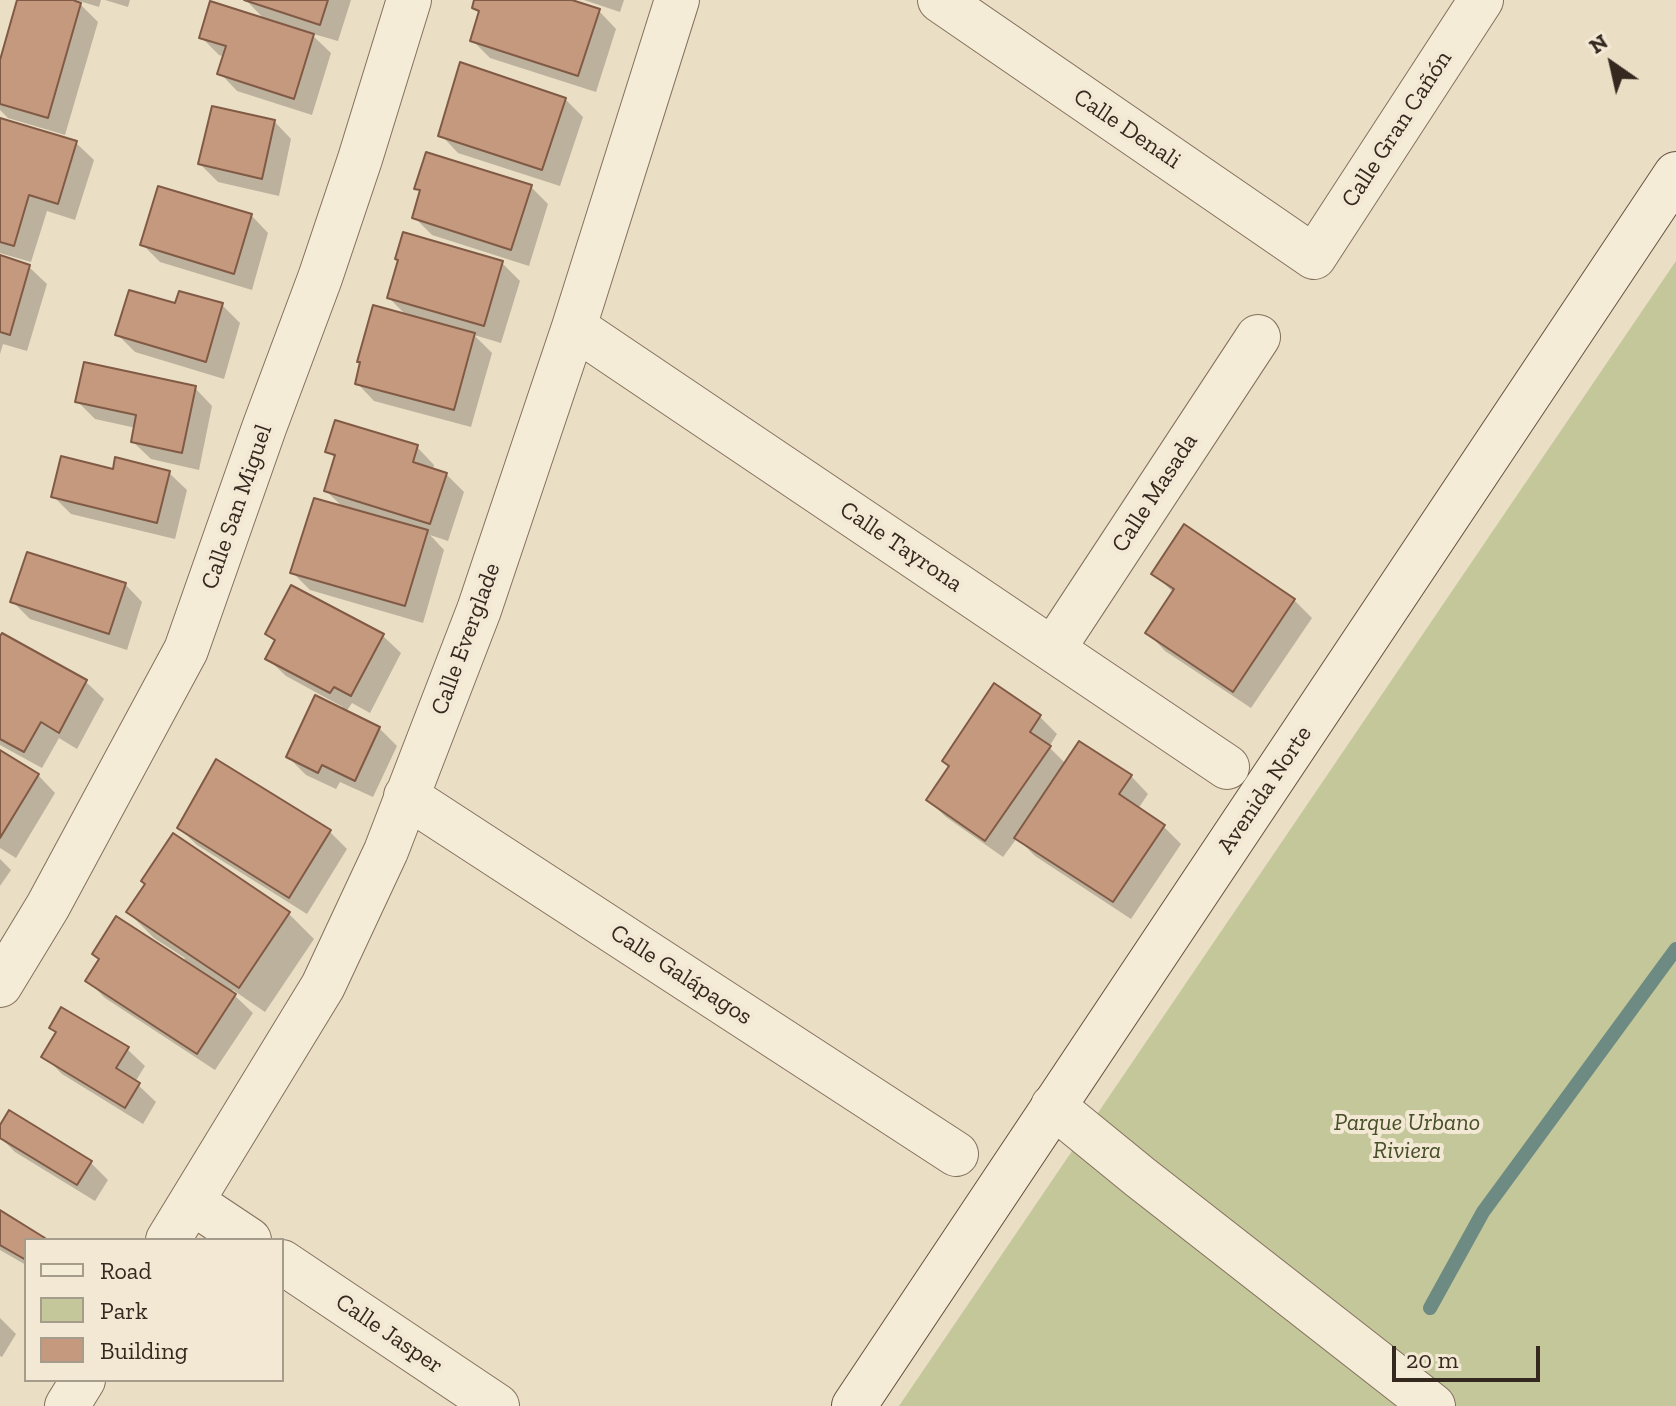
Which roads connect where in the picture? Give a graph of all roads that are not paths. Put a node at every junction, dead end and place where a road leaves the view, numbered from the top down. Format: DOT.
graph roads {
  1 [pos="409,0"];
  2 [pos="677,0"];
  3 [pos="940,0"];
  4 [pos="1481,0"];
  5 [pos="1676,174"];
  6 [pos="1314,257"];
  7 [pos="574,327"];
  8 [pos="1258,337"];
  9 [pos="1053,649"];
  10 [pos="1227,767"];
  11 [pos="406,796"];
  12 [pos="0,985"];
  13 [pos="1053,1106"];
  14 [pos="956,1154"];
  15 [pos="192,1202"];
  16 [pos="169,1238"];
  17 [pos="246,1238"];
  18 [pos="284,1263"];
  19 [pos="82,1382"];
  20 [pos="67,1406"];
  21 [pos="497,1406"];
  22 [pos="854,1406"];
  23 [pos="1433,1406"];
  1 -- 12 [label="street, Calle San Miguel"];
  2 -- 7 [label="street, Calle Everglade"];
  3 -- 6 [label="street, Calle Denali"];
  4 -- 6 [label="street, Calle Gran Cañón"];
  5 -- 13 [label="street, Avenida Norte"];
  7 -- 9 [label="street, Calle Tayrona"];
  7 -- 11 [label="street, Calle Everglade"];
  8 -- 9 [label="street, Calle Masada"];
  9 -- 10 [label="street, Calle Tayrona"];
  11 -- 14 [label="street, Calle Galápagos"];
  11 -- 15 [label="street, Calle Everglade"];
  13 -- 22 [label="street, Avenida Norte"];
  13 -- 23 [label="street"];
  15 -- 16 [label="street, Calle Everglade"];
  15 -- 17 [label="street"];
  18 -- 21 [label="street, Calle Jasper"];
  19 -- 20 [label="street"];
}
